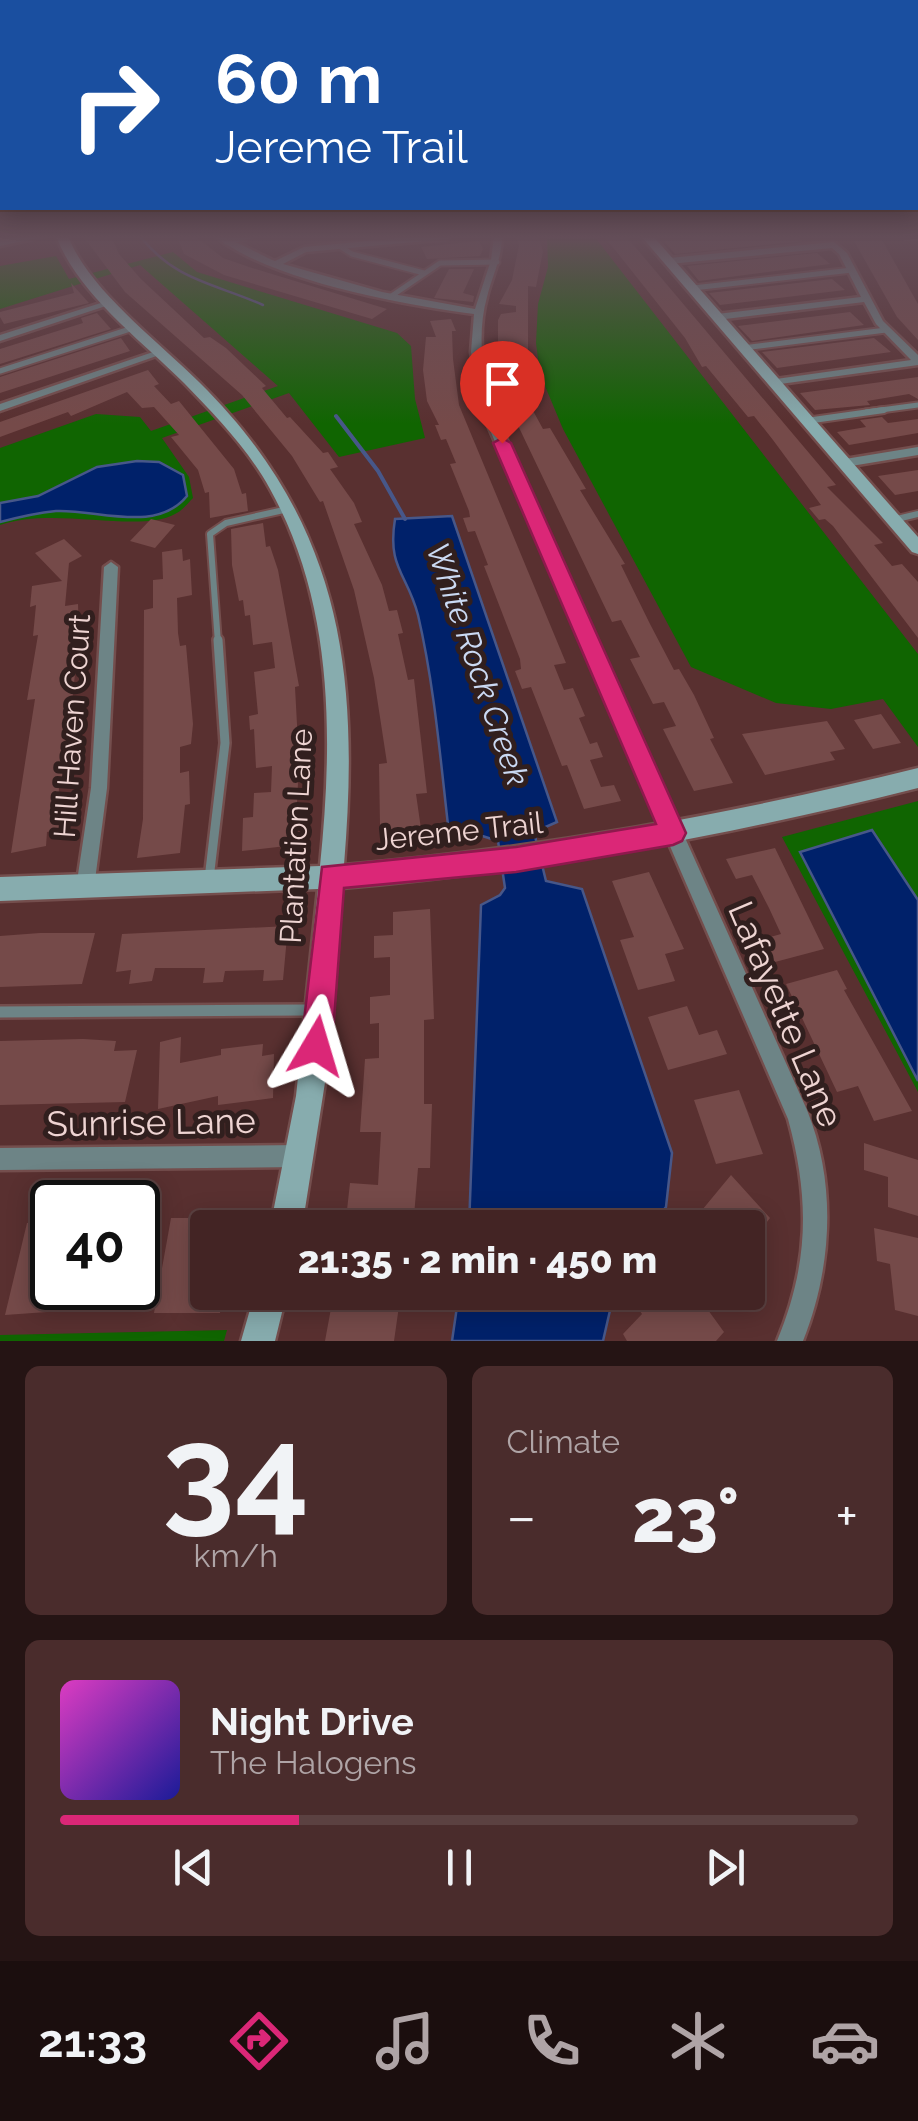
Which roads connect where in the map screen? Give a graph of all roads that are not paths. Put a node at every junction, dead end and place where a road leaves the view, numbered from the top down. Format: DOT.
graph roads {
  1 [pos="106,299"];
  2 [pos="396,299"];
  3 [pos="484,299"];
  4 [pos="701,299"];
  5 [pos="867,300"];
  6 [pos="110,303"];
  7 [pos="480,312"];
  8 [pos="716,316"];
  9 [pos="135,327"];
  10 [pos="886,330"];
  11 [pos="0,338"];
  12 [pos="742,348"];
  13 [pos="160,353"];
  14 [pos="918,362"];
  15 [pos="0,372"];
  16 [pos="773,382"];
  17 [pos="918,405"];
  18 [pos="0,408"];
  19 [pos="806,421"];
  20 [pos="918,451"];
  21 [pos="845,464"];
  22 [pos="288,510"];
  23 [pos="918,514"];
  24 [pos="893,520"];
  25 [pos="918,548"];
  26 [pos="111,567"];
  27 [pos="918,778"];
  28 [pos="673,833"];
  29 [pos="331,876"];
  30 [pos="208,883"];
  31 [pos="84,888"];
  32 [pos="0,889"];
  33 [pos="321,1010"];
  34 [pos="0,1012"];
  35 [pos="302,1156"];
  36 [pos="0,1159"];
  37 [pos="290,1210"];
  38 [pos="266,1310"];
  39 [pos="258,1341"];
  40 [pos="790,1341"];
  1 -- 6 [label="street, Plantation Lane"];
  2 -- 7 [label="street"];
  3 -- 7 [label="street, Lafayette Lane"];
  4 -- 8 [label="street"];
  5 -- 8 [label="street"];
  5 -- 10 [label="street"];
  6 -- 9 [label="street, Plantation Lane"];
  6 -- 11 [label="street"];
  7 -- 28 [label="street, Lafayette Lane"];
  8 -- 12 [label="street"];
  9 -- 13 [label="street, Plantation Lane"];
  9 -- 15 [label="lane"];
  10 -- 12 [label="lane"];
  10 -- 14 [label="street"];
  12 -- 16 [label="street"];
  13 -- 18 [label="street"];
  13 -- 22 [label="street, Plantation Lane"];
  14 -- 16 [label="street"];
  16 -- 19 [label="street"];
  17 -- 19 [label="lane"];
  19 -- 21 [label="street"];
  20 -- 21 [label="street"];
  21 -- 24 [label="street"];
  22 -- 29 [label="street, Plantation Lane"];
  22 -- 30 [label="lane"];
  23 -- 24 [label="lane"];
  24 -- 25 [label="street"];
  26 -- 31 [label="street, Hill Haven Court"];
  27 -- 28 [label="street, Jereme Trail"];
  28 -- 29 [label="street, Jereme Trail"];
  28 -- 40 [label="street, Lafayette Lane"];
  29 -- 30 [label="street, Jereme Trail"];
  29 -- 33 [label="street, Plantation Lane"];
  30 -- 31 [label="street, Jereme Trail"];
  31 -- 32 [label="street, Jereme Trail"];
  33 -- 34 [label="lane"];
  33 -- 35 [label="street, Plantation Lane"];
  35 -- 36 [label="street, Sunrise Lane"];
  35 -- 37 [label="street, Plantation Lane"];
  38 -- 39 [label="street"];
}
